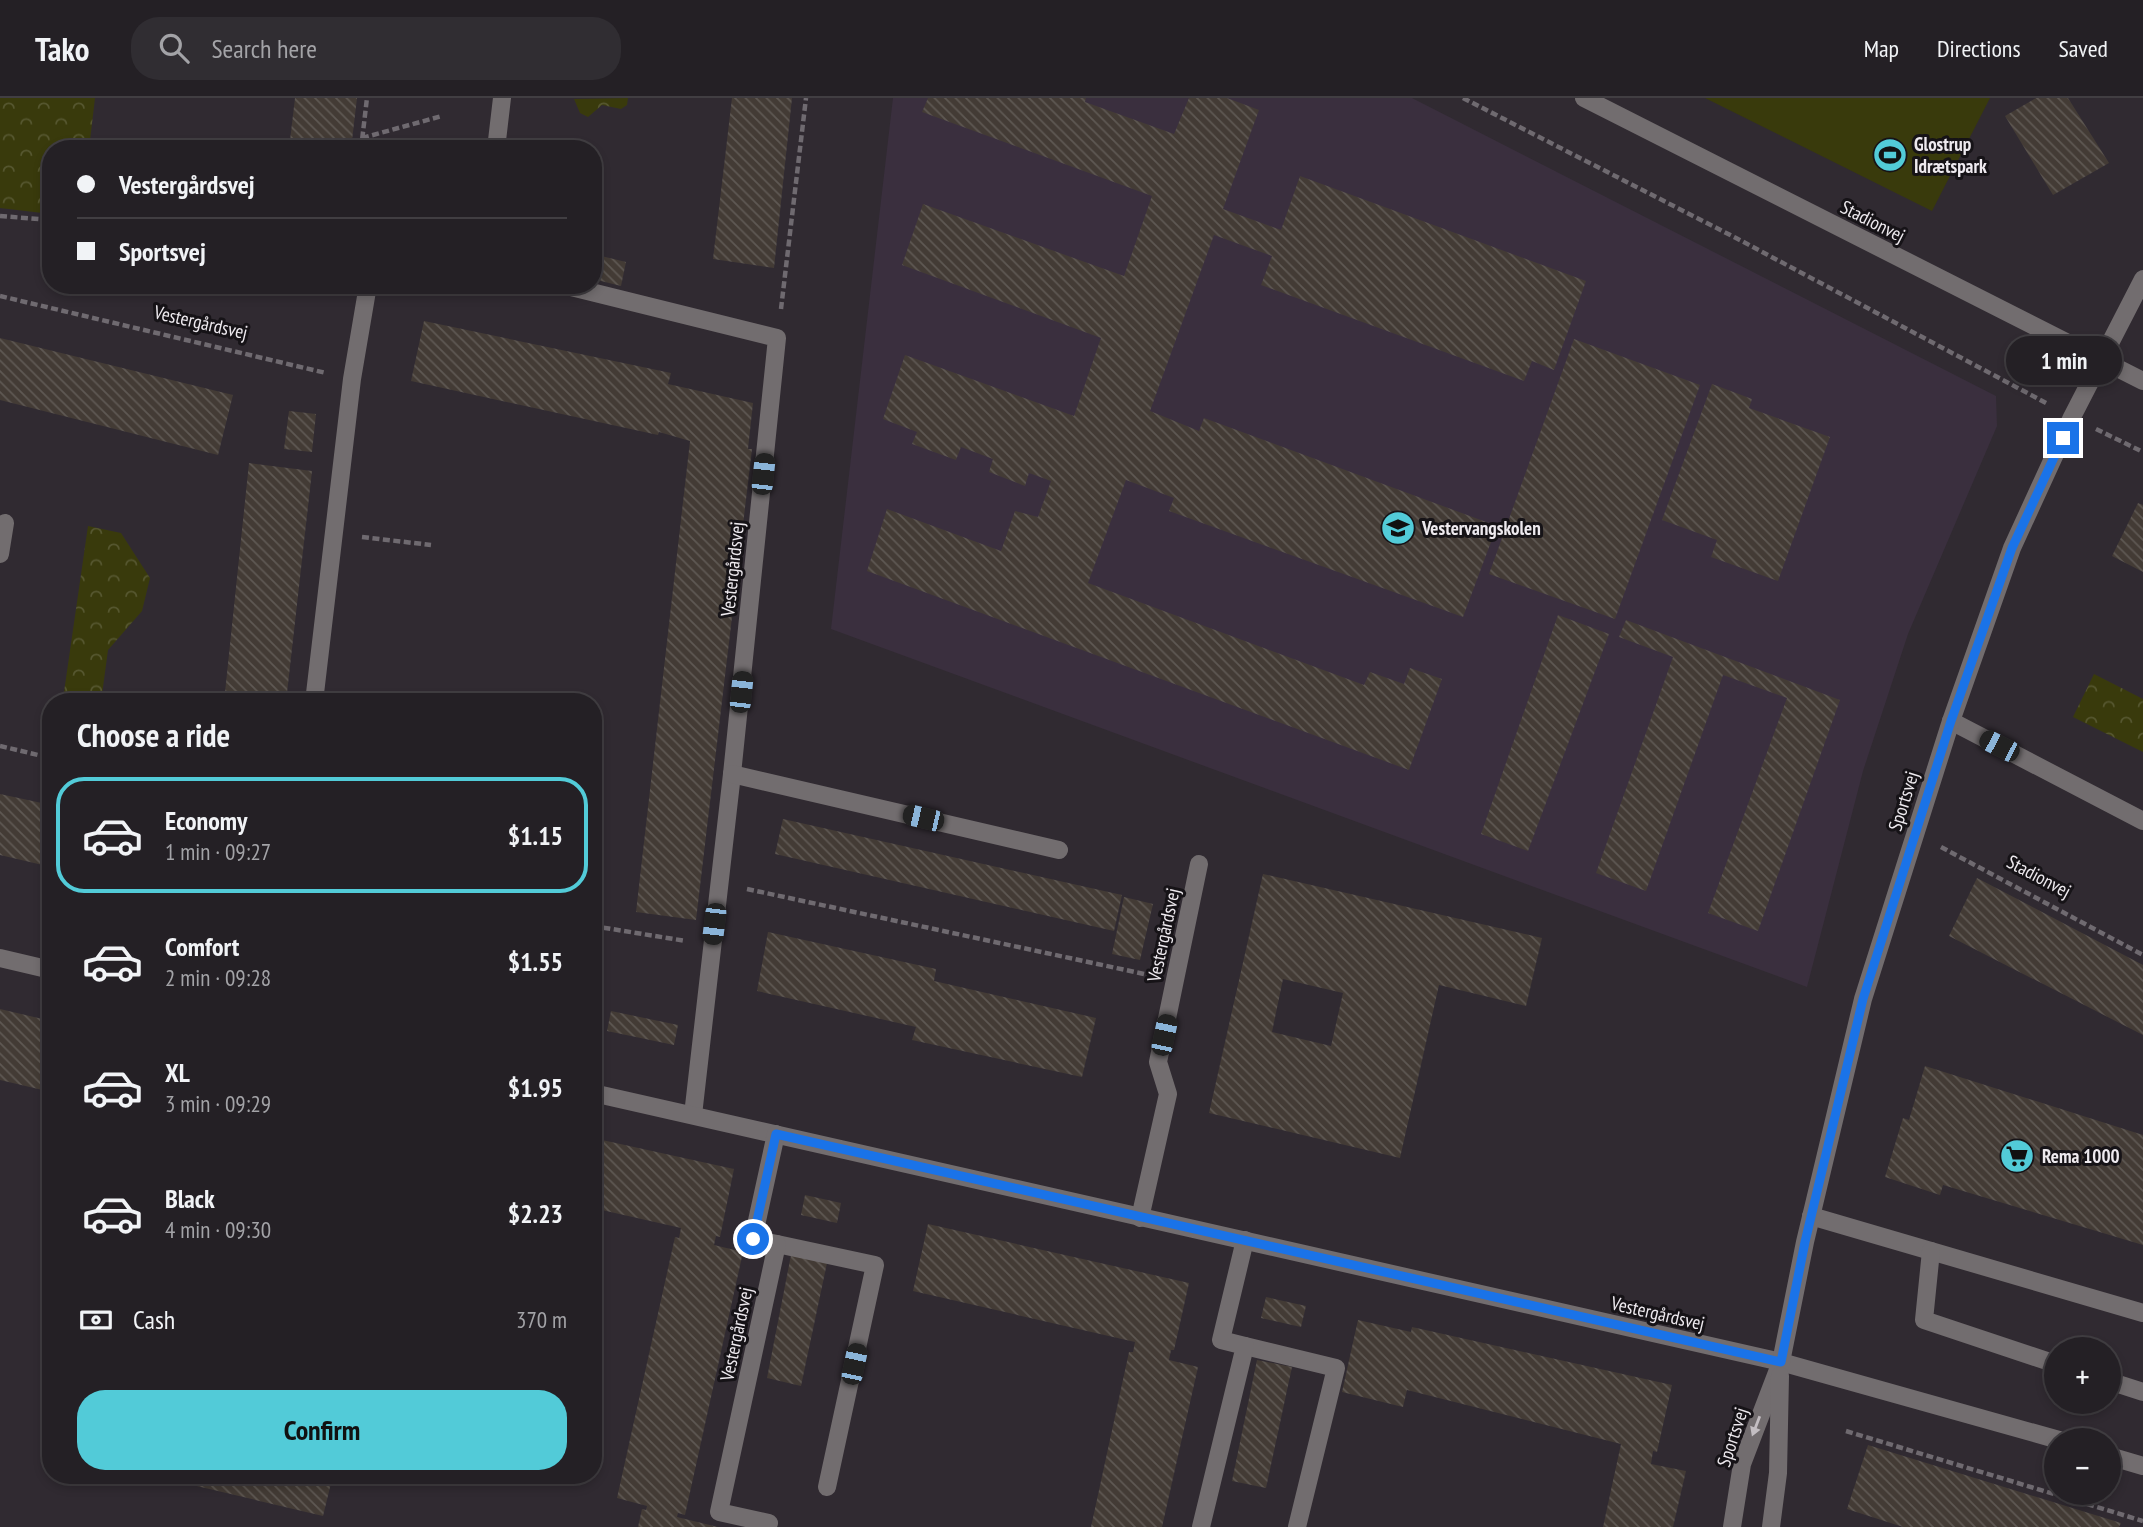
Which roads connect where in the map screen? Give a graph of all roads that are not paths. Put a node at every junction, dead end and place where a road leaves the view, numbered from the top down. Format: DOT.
graph roads {
  1 [pos="502,98"];
  2 [pos="1584,98"];
  3 [pos="497,140"];
  4 [pos="2143,279"];
  5 [pos="366,294"];
  6 [pos="600,294"];
  7 [pos="2100,360"];
  8 [pos="2143,381"];
  9 [pos="5,523"];
  10 [pos="0,554"];
  11 [pos="315,693"];
  12 [pos="1951,721"];
  13 [pos="732,774"];
  14 [pos="2143,821"];
  15 [pos="1059,850"];
  16 [pos="1199,864"];
  17 [pos="0,958"];
  18 [pos="42,968"];
  19 [pos="602,1095"];
  20 [pos="693,1115"];
  21 [pos="776,1134"];
  22 [pos="1811,1216"];
  23 [pos="1140,1218"];
  24 [pos="1245,1240"];
  25 [pos="777,1244"];
  26 [pos="1931,1251"];
  27 [pos="2143,1313"];
  28 [pos="1245,1346"];
  29 [pos="2044,1360"];
  30 [pos="1781,1362"];
  31 [pos="2121,1385"];
  32 [pos="2143,1392"];
  33 [pos="2044,1436"];
  34 [pos="2121,1460"];
  35 [pos="2143,1466"];
  36 [pos="827,1487"];
  37 [pos="769,1523"];
  38 [pos="1201,1527"];
  39 [pos="1297,1527"];
  40 [pos="1732,1527"];
  41 [pos="1771,1527"];
  1 -- 3 [label="street"];
  2 -- 7 [label="street, Stadionvej"];
  4 -- 7 [label="street, Sportsvej"];
  5 -- 11 [label="street"];
  6 -- 13 [label="street, Vestergårdsvej"];
  7 -- 8 [label="street, Stadionvej"];
  7 -- 12 [label="street, Sportsvej"];
  9 -- 10 [label="street"];
  12 -- 14 [label="street"];
  12 -- 22 [label="street, Sportsvej"];
  13 -- 15 [label="street"];
  13 -- 20 [label="street, Vestergårdsvej"];
  16 -- 23 [label="street, Vestergårdsvej"];
  17 -- 18 [label="street"];
  19 -- 20 [label="street, Vestergårdsvej"];
  20 -- 21 [label="street, Vestergårdsvej"];
  21 -- 23 [label="street, Vestergårdsvej"];
  21 -- 25 [label="street"];
  22 -- 26 [label="street"];
  22 -- 30 [label="street, Sportsvej"];
  23 -- 24 [label="street, Vestergårdsvej"];
  24 -- 28 [label="street"];
  24 -- 30 [label="street, Vestergårdsvej"];
  25 -- 36 [label="street"];
  25 -- 37 [label="street, Vestergårdsvej"];
  26 -- 27 [label="street"];
  26 -- 29 [label="street"];
  28 -- 38 [label="street"];
  28 -- 39 [label="street"];
  30 -- 33 [label="street, Vestergårdsvej"];
  30 -- 40 [label="street, Sportsvej, one-way"];
  30 -- 41 [label="street, Sportsvej"];
  31 -- 32 [label="street"];
  34 -- 35 [label="street"];
}
